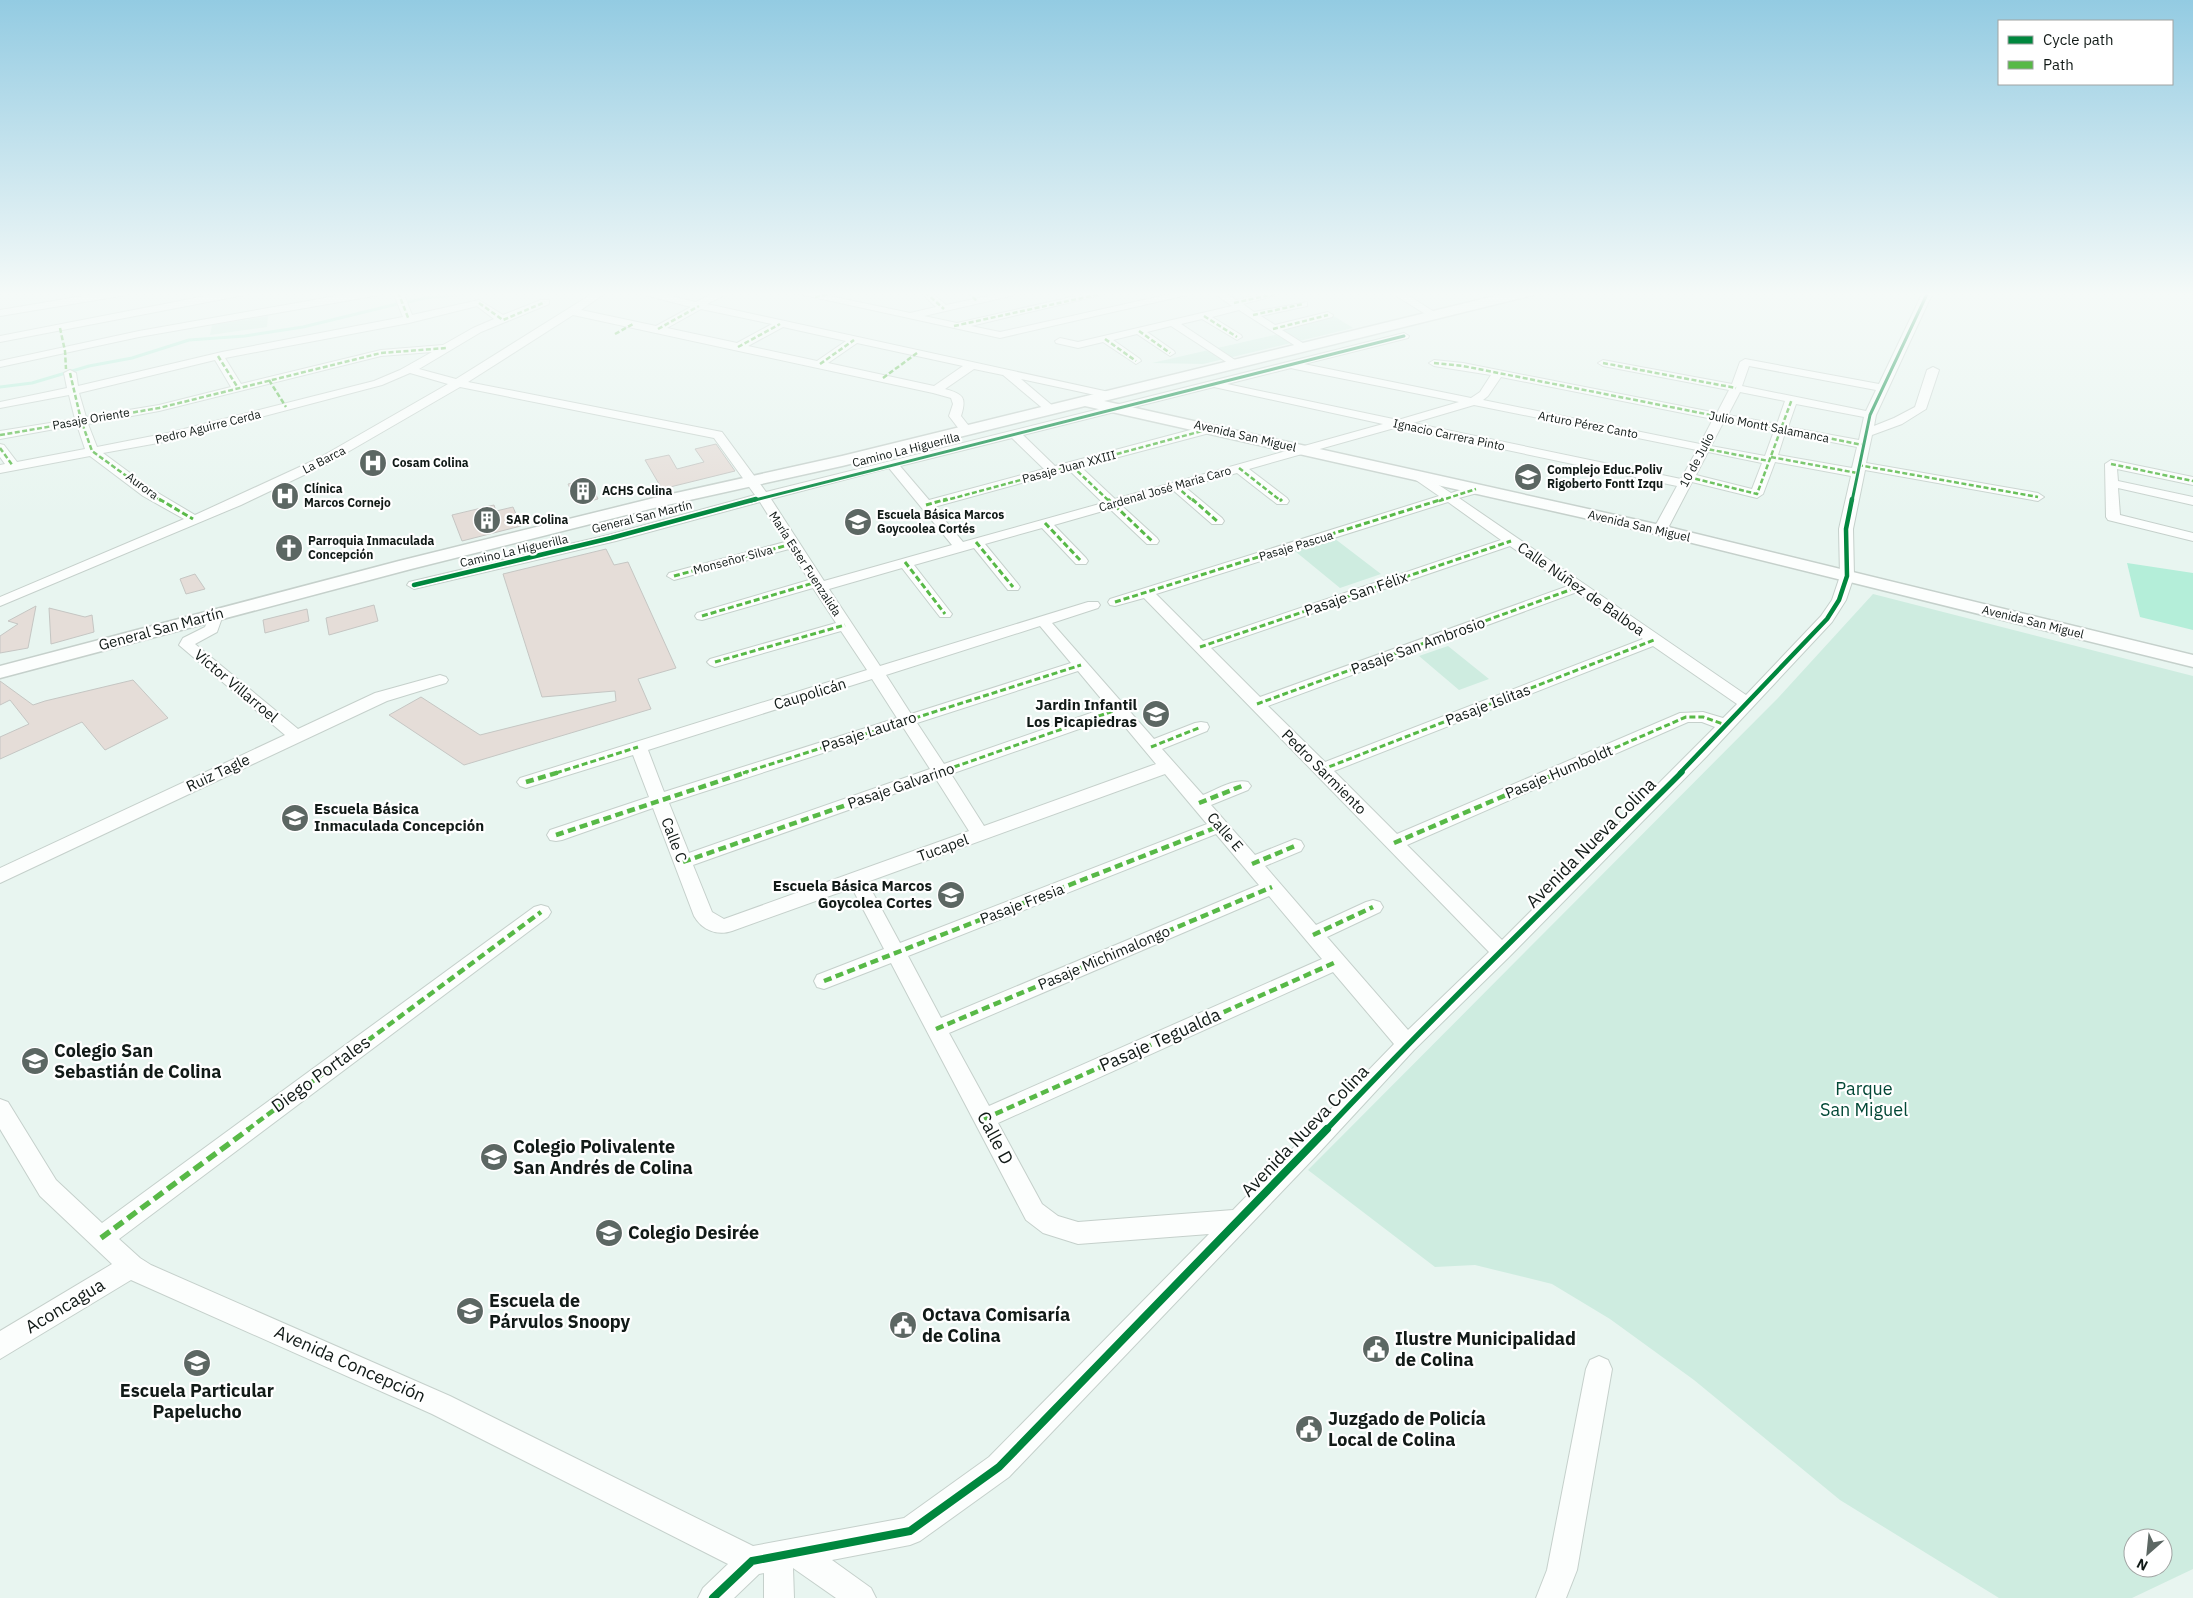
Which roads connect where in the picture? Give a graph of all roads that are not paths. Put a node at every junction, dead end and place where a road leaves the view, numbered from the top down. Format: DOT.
graph roads {
  1 [pos="67,367"];
  2 [pos="174,367"];
  3 [pos="225,367"];
  4 [pos="325,367"];
  5 [pos="412,367"];
  6 [pos="484,367"];
  7 [pos="831,367"];
  8 [pos="970,367"];
  9 [pos="979,367"];
  10 [pos="1226,367"];
  11 [pos="1284,367"];
  12 [pos="1298,367"];
  13 [pos="1466,367"];
  14 [pos="1622,367"];
  15 [pos="1743,367"];
  16 [pos="1769,367"];
  17 [pos="1893,367"];
  18 [pos="408,369"];
  19 [pos="1933,370"];
  20 [pos="1004,372"];
  21 [pos="1498,373"];
  22 [pos="269,380"];
  23 [pos="458,383"];
  24 [pos="1213,384"];
  25 [pos="238,388"];
  26 [pos="1736,388"];
  27 [pos="1883,388"];
  28 [pos="936,390"];
  29 [pos="73,391"];
  30 [pos="1792,399"];
  31 [pos="1083,401"];
  32 [pos="1112,401"];
  33 [pos="1473,402"];
  34 [pos="0,404"];
  35 [pos="286,407"];
  36 [pos="1050,409"];
  37 [pos="1870,415"];
  38 [pos="1720,417"];
  39 [pos="80,420"];
  40 [pos="1396,424"];
  41 [pos="1213,428"];
  42 [pos="1781,429"];
  43 [pos="966,430"];
  44 [pos="1014,433"];
  45 [pos="1866,433"];
  46 [pos="0,436"];
  47 [pos="1863,445"];
  48 [pos="0,448"];
  49 [pos="1702,448"];
  50 [pos="1304,450"];
  51 [pos="92,451"];
  52 [pos="892,456"];
  53 [pos="1770,459"];
  54 [pos="13,466"];
  55 [pos="1072,466"];
  56 [pos="1239,468"];
  57 [pos="0,469"];
  58 [pos="1858,469"];
  59 [pos="1052,471"];
  60 [pos="1417,475"];
  61 [pos="1686,480"];
  62 [pos="824,481"];
  63 [pos="2193,481"];
  64 [pos="2111,483"];
  65 [pos="1176,486"];
  66 [pos="757,488"];
  67 [pos="1476,489"];
  68 [pos="2038,497"];
  69 [pos="1449,498"];
  70 [pos="1282,501"];
  71 [pos="2193,501"];
  72 [pos="1112,504"];
  73 [pos="926,505"];
  74 [pos="193,519"];
  75 [pos="1217,521"];
  76 [pos="1045,523"];
  77 [pos="1660,530"];
  78 [pos="2193,537"];
  79 [pos="1152,540"];
  80 [pos="1511,541"];
  81 [pos="976,542"];
  82 [pos="792,544"];
  83 [pos="960,547"];
  84 [pos="470,560"];
  85 [pos="1081,561"];
  86 [pos="905,562"];
  87 [pos="674,576"];
  88 [pos="1847,576"];
  89 [pos="818,584"];
  90 [pos="414,586"];
  91 [pos="1013,587"];
  92 [pos="1578,587"];
  93 [pos="1146,592"];
  94 [pos="0,602"];
  95 [pos="1115,602"];
  96 [pos="1093,605"];
  97 [pos="944,614"];
  98 [pos="216,615"];
  99 [pos="702,616"];
  100 [pos="1043,621"];
  101 [pos="845,625"];
  102 [pos="1654,640"];
  103 [pos="1200,647"];
  104 [pos="2193,661"];
  105 [pos="715,662"];
  106 [pos="1080,665"];
  107 [pos="0,672"];
  108 [pos="876,673"];
  109 [pos="440,680"];
  110 [pos="1746,703"];
  111 [pos="1257,704"];
  112 [pos="1119,709"];
  113 [pos="906,720"];
  114 [pos="1726,725"];
  115 [pos="1201,727"];
  116 [pos="296,736"];
  117 [pos="638,747"];
  118 [pos="1151,747"];
  119 [pos="1168,766"];
  120 [pos="1321,770"];
  121 [pos="940,772"];
  122 [pos="526,782"];
  123 [pos="1242,786"];
  124 [pos="658,800"];
  125 [pos="1199,803"];
  126 [pos="1220,826"];
  127 [pos="556,835"];
  128 [pos="980,835"];
  129 [pos="1394,843"];
  130 [pos="1295,846"];
  131 [pos="683,862"];
  132 [pos="1252,864"];
  133 [pos="0,876"];
  134 [pos="856,880"];
  135 [pos="1272,887"];
  136 [pos="1373,908"];
  137 [pos="541,912"];
  138 [pos="718,926"];
  139 [pos="1313,935"];
  140 [pos="1502,952"];
  141 [pos="896,953"];
  142 [pos="1336,962"];
  143 [pos="824,981"];
  144 [pos="936,1028"];
  145 [pos="1407,1044"];
  146 [pos="0,1109"];
  147 [pos="984,1119"];
  148 [pos="1237,1221"];
  149 [pos="101,1238"];
  150 [pos="131,1266"];
  151 [pos="0,1346"];
  152 [pos="1599,1369"];
  153 [pos="776,1557"];
  154 [pos="713,1598"];
  155 [pos="779,1598"];
  156 [pos="861,1598"];
  157 [pos="1551,1598"];
  1 -- 29 [label="street"];
  2 -- 29 [label="street"];
  3 -- 25 [label="street"];
  4 -- 22 [label="street, Pasaje Oriente"];
  5 -- 18 [label="street, Pedro Aguirre Cerda"];
  6 -- 23 [label="street, La Barca"];
  7 -- 28 [label="street"];
  8 -- 28 [label="street"];
  9 -- 20 [label="street"];
  10 -- 32 [label="main road"];
  11 -- 24 [label="street, Camino La Higuerilla"];
  12 -- 33 [label="street, Arturo Pérez Canto"];
  13 -- 21 [label="street, Julio Montt Salamanca"];
  14 -- 26 [label="street"];
  15 -- 26 [label="street, 10 de Julio"];
  16 -- 27 [label="street, 10 de Julio"];
  17 -- 27 [label="street"];
  18 -- 23 [label="street, María Ester Fuenzalida"];
  18 -- 35 [label="street, Pedro Aguirre Cerda"];
  19 -- 45 [label="street"];
  20 -- 32 [label="street"];
  20 -- 36 [label="street"];
  21 -- 33 [label="street, Cardenal José María Caro"];
  21 -- 38 [label="street, Julio Montt Salamanca"];
  22 -- 25 [label="street, Pasaje Oriente"];
  22 -- 35 [label="street"];
  23 -- 66 [label="street, María Ester Fuenzalida"];
  23 -- 74 [label="street, La Barca"];
  24 -- 32 [label="street, Camino La Higuerilla"];
  24 -- 40 [label="street, Ignacio Carrera Pinto"];
  25 -- 39 [label="street, Pasaje Oriente"];
  26 -- 30 [label="street"];
  26 -- 38 [label="street, 10 de Julio"];
  27 -- 37 [label="street"];
  28 -- 43 [label="street"];
  29 -- 34 [label="street"];
  29 -- 39 [label="street"];
  30 -- 37 [label="street"];
  30 -- 42 [label="street"];
  31 -- 32 [label="main road, Avenida San Miguel"];
  31 -- 36 [label="main road, General San Martín"];
  32 -- 41 [label="main road, Avenida San Miguel"];
  32 -- 44 [label="street, Camino La Higuerilla"];
  33 -- 40 [label="street, Cardenal José María Caro"];
  33 -- 49 [label="street, Arturo Pérez Canto"];
  35 -- 51 [label="street, Pedro Aguirre Cerda"];
  36 -- 43 [label="main road, General San Martín"];
  37 -- 45 [label="street"];
  38 -- 42 [label="street, Julio Montt Salamanca"];
  38 -- 49 [label="street, 10 de Julio"];
  39 -- 46 [label="street, Pasaje Oriente"];
  39 -- 51 [label="street"];
  40 -- 50 [label="street, Cardenal José María Caro"];
  40 -- 61 [label="street, Ignacio Carrera Pinto"];
  41 -- 50 [label="main road, Avenida San Miguel"];
  41 -- 55 [label="street, Pasaje Juan XXIII"];
  42 -- 47 [label="street, Julio Montt Salamanca"];
  42 -- 53 [label="street"];
  43 -- 52 [label="main road, General San Martín"];
  44 -- 52 [label="street, Camino La Higuerilla"];
  44 -- 59 [label="street"];
  45 -- 47 [label="street"];
  47 -- 58 [label="street"];
  48 -- 54 [label="street"];
  49 -- 53 [label="street, Arturo Pérez Canto"];
  49 -- 61 [label="street, 10 de Julio"];
  50 -- 56 [label="street, Cardenal José María Caro"];
  50 -- 60 [label="main road, Avenida San Miguel"];
  51 -- 54 [label="street, Pedro Aguirre Cerda"];
  51 -- 74 [label="street, Aurora"];
  52 -- 62 [label="main road"];
  52 -- 66 [label="main road, General San Martín"];
  52 -- 73 [label="street"];
  53 -- 58 [label="street, Arturo Pérez Canto"];
  53 -- 61 [label="street, Ignacio Carrera Pinto"];
  54 -- 57 [label="street, Pedro Aguirre Cerda"];
  55 -- 59 [label="street, Pasaje Juan XXIII"];
  55 -- 72 [label="street"];
  56 -- 65 [label="street, Cardenal José María Caro"];
  56 -- 70 [label="street"];
  58 -- 68 [label="street, Arturo Pérez Canto"];
  58 -- 88 [label="street"];
  59 -- 73 [label="street, Pasaje Juan XXIII"];
  60 -- 67 [label="main road, Avenida San Miguel"];
  60 -- 69 [label="street, Calle Núñez de Balboa"];
  61 -- 77 [label="street, 10 de Julio"];
  62 -- 66 [label="street"];
  63 -- 64 [label="street"];
  64 -- 71 [label="street"];
  64 -- 78 [label="street"];
  65 -- 72 [label="street, Cardenal José María Caro"];
  65 -- 75 [label="street"];
  66 -- 82 [label="street, María Ester Fuenzalida"];
  66 -- 84 [label="main road, General San Martín"];
  67 -- 69 [label="street, Pasaje Pascua"];
  67 -- 77 [label="main road, Avenida San Miguel"];
  69 -- 80 [label="street, Calle Núñez de Balboa"];
  69 -- 93 [label="street, Pasaje Pascua"];
  72 -- 76 [label="street, Cardenal José María Caro"];
  72 -- 79 [label="street"];
  73 -- 83 [label="street"];
  74 -- 94 [label="street, La Barca"];
  76 -- 81 [label="street, Cardenal José María Caro"];
  76 -- 85 [label="street"];
  77 -- 88 [label="main road, Avenida San Miguel"];
  80 -- 92 [label="street, Calle Núñez de Balboa"];
  80 -- 103 [label="street, Pasaje San Félix"];
  81 -- 83 [label="street, Cardenal José María Caro"];
  81 -- 91 [label="street"];
  82 -- 87 [label="street, Monseñor Silva"];
  82 -- 89 [label="street, María Ester Fuenzalida"];
  83 -- 86 [label="street, Cardenal José María Caro"];
  84 -- 90 [label="street, Camino La Higuerilla"];
  84 -- 98 [label="main road, General San Martín"];
  86 -- 89 [label="street, Cardenal José María Caro"];
  86 -- 97 [label="street"];
  88 -- 104 [label="main road, Avenida San Miguel"];
  88 -- 110 [label="street, Avenida Nueva Colina"];
  89 -- 99 [label="street, Cardenal José María Caro"];
  89 -- 101 [label="street, María Ester Fuenzalida"];
  92 -- 102 [label="street, Calle Núñez de Balboa"];
  92 -- 111 [label="street, Pasaje San Ambrosio"];
  93 -- 95 [label="street, Pasaje Pascua"];
  93 -- 103 [label="street, Pedro Sarmiento"];
  96 -- 100 [label="street, Caupolicán"];
  98 -- 107 [label="main road, General San Martín"];
  98 -- 116 [label="street, Víctor Villarroel"];
  100 -- 106 [label="street, Calle E"];
  100 -- 108 [label="street, Caupolicán"];
  101 -- 105 [label="street"];
  101 -- 108 [label="street, María Ester Fuenzalida"];
  102 -- 110 [label="street, Calle Núñez de Balboa"];
  102 -- 120 [label="street, Pasaje Islitas"];
  103 -- 111 [label="street, Pedro Sarmiento"];
  106 -- 112 [label="street, Calle E"];
  106 -- 113 [label="street, Pasaje Lautaro"];
  108 -- 113 [label="street, María Ester Fuenzalida"];
  108 -- 117 [label="street, Caupolicán"];
  109 -- 116 [label="street, Ruiz Tagle"];
  110 -- 114 [label="street, Avenida Nueva Colina"];
  111 -- 120 [label="street, Pedro Sarmiento"];
  112 -- 118 [label="street, Calle E"];
  112 -- 121 [label="street, Pasaje Galvarino"];
  113 -- 121 [label="street, María Ester Fuenzalida"];
  113 -- 124 [label="street, Pasaje Lautaro"];
  114 -- 129 [label="street, Pasaje Humboldt"];
  114 -- 140 [label="street, Avenida Nueva Colina"];
  115 -- 118 [label="street"];
  116 -- 133 [label="street, Ruiz Tagle"];
  117 -- 122 [label="street, Caupolicán"];
  117 -- 124 [label="street, Calle C"];
  118 -- 119 [label="street, Calle E"];
  119 -- 125 [label="street, Calle E"];
  119 -- 128 [label="street, Tucapel"];
  120 -- 129 [label="street, Pedro Sarmiento"];
  121 -- 128 [label="street, María Ester Fuenzalida"];
  121 -- 131 [label="street, Pasaje Galvarino"];
  123 -- 125 [label="street"];
  124 -- 127 [label="street, Pasaje Lautaro"];
  124 -- 131 [label="street, Calle C"];
  125 -- 126 [label="street, Calle E"];
  126 -- 132 [label="street, Calle E"];
  126 -- 141 [label="street, Pasaje Fresia"];
  128 -- 134 [label="street, Tucapel"];
  129 -- 140 [label="street, Pedro Sarmiento"];
  130 -- 132 [label="street"];
  131 -- 138 [label="street, Calle C"];
  132 -- 135 [label="street, Calle E"];
  134 -- 138 [label="street, Tucapel"];
  134 -- 141 [label="street, Calle D"];
  135 -- 139 [label="street, Calle E"];
  135 -- 144 [label="street, Pasaje Michimalongo"];
  136 -- 139 [label="street"];
  137 -- 149 [label="street, Diego Portales"];
  139 -- 142 [label="street, Calle E"];
  140 -- 145 [label="street, Avenida Nueva Colina"];
  141 -- 143 [label="street, Pasaje Fresia"];
  141 -- 144 [label="street, Calle D"];
  142 -- 145 [label="street, Calle E"];
  142 -- 147 [label="street, Pasaje Tegualda"];
  144 -- 147 [label="street, Calle D"];
  145 -- 148 [label="street, Avenida Nueva Colina"];
  146 -- 149 [label="street, Avenida Concepción"];
  147 -- 148 [label="street, Calle D"];
  148 -- 153 [label="street, Avenida Nueva Colina"];
  149 -- 150 [label="street, Avenida Concepción"];
  150 -- 151 [label="street, Aconcagua"];
  150 -- 153 [label="street, Avenida Concepción"];
  152 -- 157 [label="street"];
  153 -- 154 [label="street"];
  153 -- 155 [label="street"];
  153 -- 156 [label="street, Avenida Concepción"];
}
